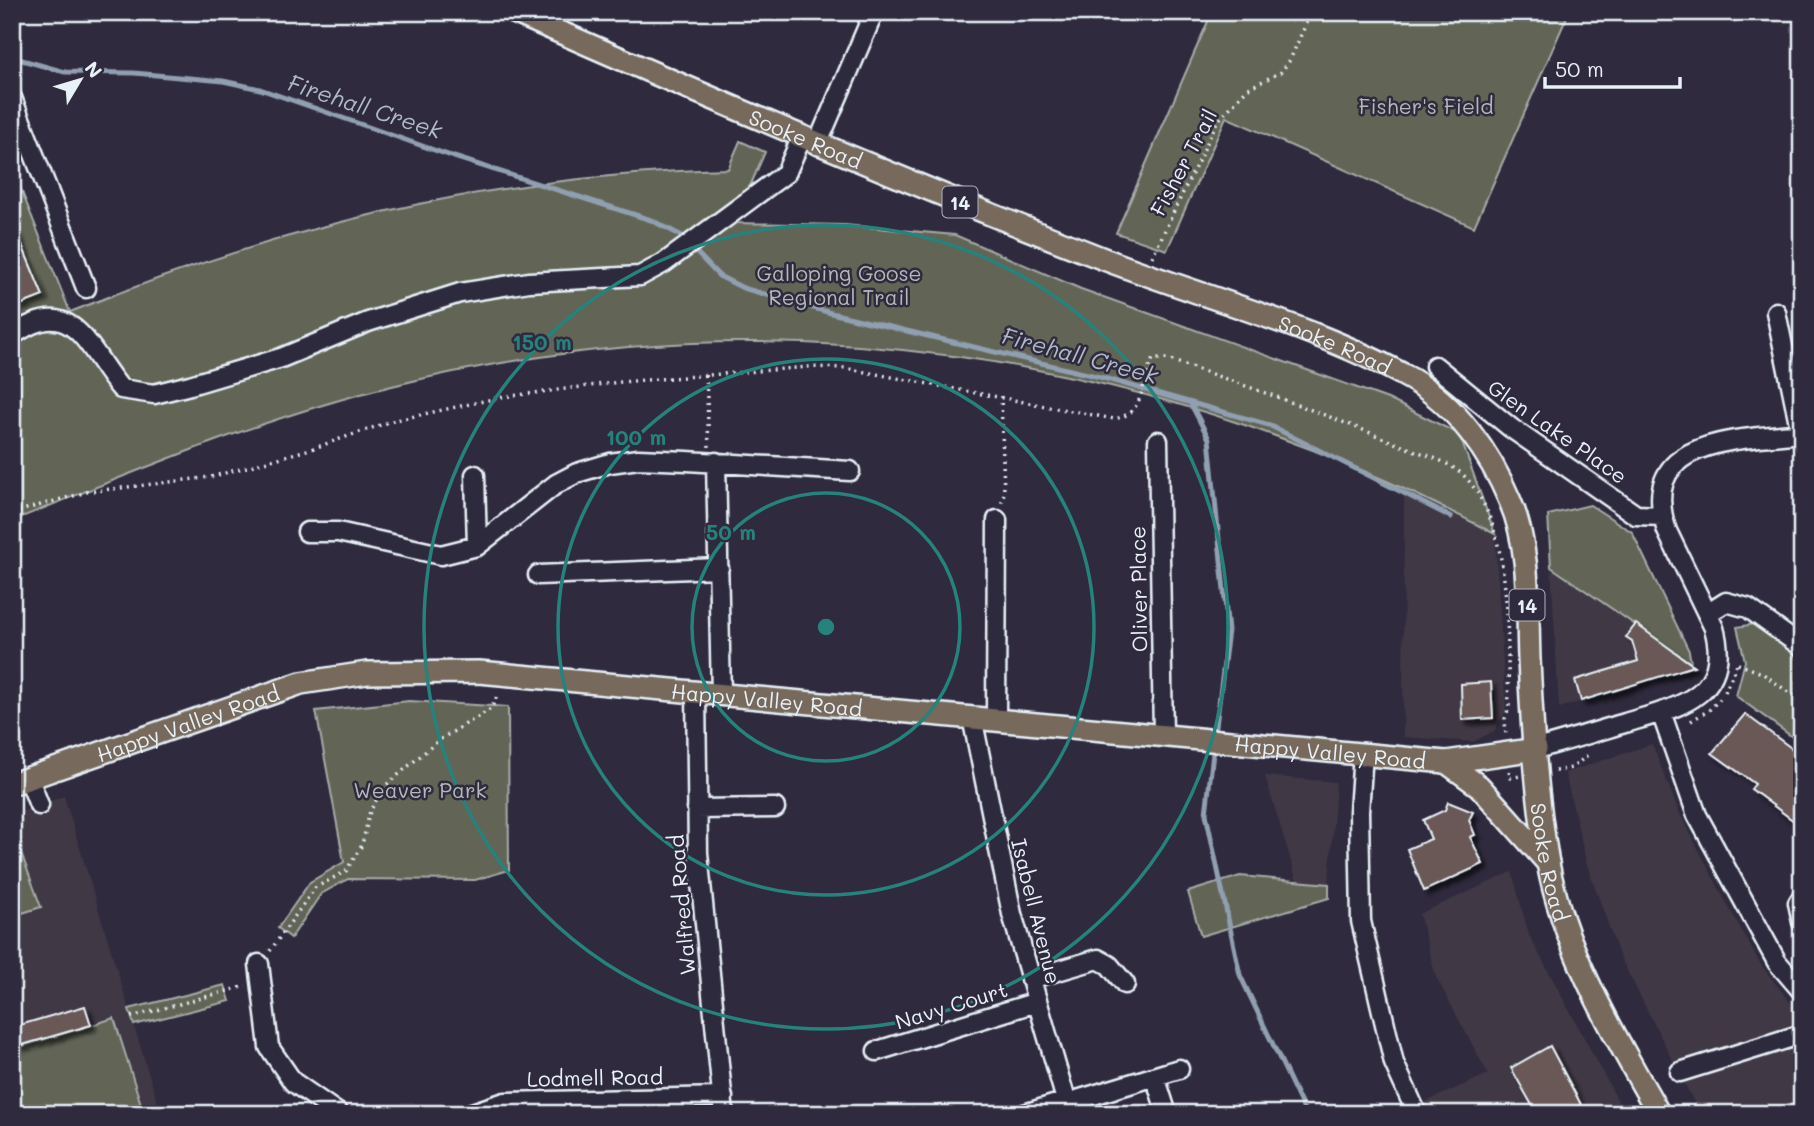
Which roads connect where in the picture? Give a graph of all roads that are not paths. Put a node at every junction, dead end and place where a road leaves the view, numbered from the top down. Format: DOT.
graph roads {
  1 [pos="514,12"];
  2 [pos="874,12"];
  3 [pos="12,98"];
  4 [pos="809,142"];
  5 [pos="86,288"];
  6 [pos="1776,313"];
  7 [pos="12,336"];
  8 [pos="1435,366"];
  9 [pos="1801,433"];
  10 [pos="1158,441"];
  11 [pos="713,463"];
  12 [pos="850,471"];
  13 [pos="475,475"];
  14 [pos="1662,516"];
  15 [pos="997,520"];
  16 [pos="307,532"];
  17 [pos="477,546"];
  18 [pos="719,568"];
  19 [pos="538,575"];
  20 [pos="1707,614"];
  21 [pos="1802,648"];
  22 [pos="696,692"];
  23 [pos="721,695"];
  24 [pos="1661,712"];
  25 [pos="972,717"];
  26 [pos="996,719"];
  27 [pos="1163,735"];
  28 [pos="1536,749"];
  29 [pos="1363,753"];
  30 [pos="1446,762"];
  31 [pos="21,782"];
  32 [pos="39,805"];
  33 [pos="775,808"];
  34 [pos="697,809"];
  35 [pos="1548,863"];
  36 [pos="1802,897"];
  37 [pos="1802,922"];
  38 [pos="260,972"];
  39 [pos="1030,979"];
  40 [pos="1125,985"];
  41 [pos="1802,991"];
  42 [pos="1037,1002"];
  43 [pos="1802,1034"];
  44 [pos="877,1051"];
  45 [pos="1179,1069"];
  46 [pos="1680,1072"];
  47 [pos="1159,1089"];
  48 [pos="724,1106"];
  49 [pos="1067,1106"];
  50 [pos="339,1114"];
  51 [pos="469,1114"];
  52 [pos="1024,1114"];
  53 [pos="1167,1114"];
  54 [pos="1416,1114"];
  55 [pos="1659,1114"];
  1 -- 4 [label="main road, Sooke Road / 14"];
  2 -- 4 [label="street"];
  3 -- 5 [label="street"];
  4 -- 7 [label="street"];
  4 -- 28 [label="main road, Sooke Road / 14"];
  6 -- 9 [label="street"];
  8 -- 14 [label="street, Glen Lake Place"];
  9 -- 14 [label="street"];
  10 -- 27 [label="street, Oliver Place"];
  11 -- 12 [label="street"];
  11 -- 17 [label="street"];
  11 -- 18 [label="street"];
  13 -- 17 [label="street"];
  14 -- 20 [label="street"];
  15 -- 26 [label="street"];
  16 -- 17 [label="street"];
  18 -- 19 [label="street"];
  18 -- 23 [label="street"];
  20 -- 21 [label="street"];
  20 -- 24 [label="street"];
  22 -- 23 [label="main road, Happy Valley Road"];
  22 -- 31 [label="main road, Happy Valley Road"];
  22 -- 34 [label="street, Walfred Road"];
  23 -- 25 [label="main road, Happy Valley Road"];
  24 -- 28 [label="street"];
  24 -- 41 [label="street"];
  25 -- 26 [label="main road, Happy Valley Road"];
  25 -- 39 [label="street, Isabell Avenue"];
  26 -- 27 [label="main road, Happy Valley Road"];
  27 -- 29 [label="main road, Happy Valley Road"];
  28 -- 30 [label="main road, Happy Valley Road"];
  28 -- 35 [label="main road, Sooke Road / 14"];
  29 -- 30 [label="main road, Happy Valley Road"];
  29 -- 54 [label="street"];
  30 -- 35 [label="main road"];
  31 -- 32 [label="street"];
  33 -- 34 [label="street"];
  34 -- 48 [label="street, Walfred Road"];
  35 -- 55 [label="main road, Sooke Road / 14"];
  36 -- 37 [label="street"];
  38 -- 50 [label="street"];
  39 -- 40 [label="street"];
  39 -- 42 [label="street, Isabell Avenue"];
  42 -- 44 [label="street, Navy Court"];
  42 -- 49 [label="street, Isabell Avenue"];
  43 -- 46 [label="street"];
  45 -- 49 [label="street"];
  47 -- 53 [label="street"];
  48 -- 51 [label="street, Lodmell Road"];
  49 -- 52 [label="street"];
}
